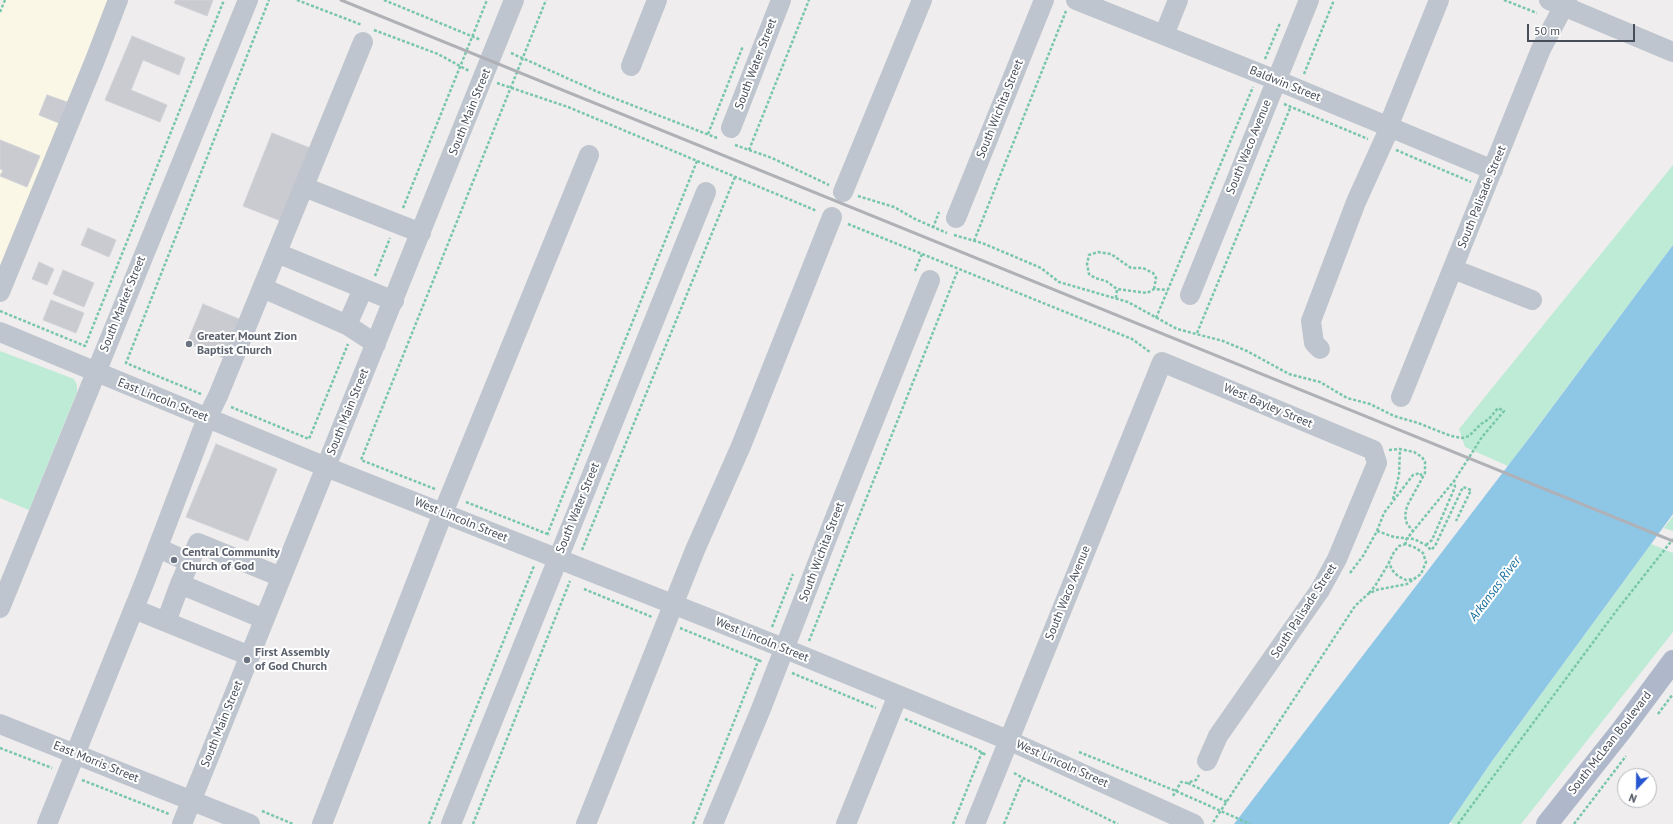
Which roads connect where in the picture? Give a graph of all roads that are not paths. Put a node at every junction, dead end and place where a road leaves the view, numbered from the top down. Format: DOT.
graph roads {
  1 [pos="118,0"];
  2 [pos="248,0"];
  3 [pos="514,0"];
  4 [pos="657,0"];
  5 [pos="781,0"];
  6 [pos="922,0"];
  7 [pos="1044,0"];
  8 [pos="1178,0"];
  9 [pos="1309,0"];
  10 [pos="1439,0"];
  11 [pos="1560,2"];
  12 [pos="1072,3"];
  13 [pos="1164,35"];
  14 [pos="363,42"];
  15 [pos="1673,52"];
  16 [pos="630,66"];
  17 [pos="1268,76"];
  18 [pos="1389,127"];
  19 [pos="727,137"];
  20 [pos="589,155"];
  21 [pos="1492,170"];
  22 [pos="304,187"];
  23 [pos="706,192"];
  24 [pos="843,192"];
  25 [pos="832,217"];
  26 [pos="956,218"];
  27 [pos="421,233"];
  28 [pos="277,253"];
  29 [pos="1453,269"];
  30 [pos="930,280"];
  31 [pos="263,288"];
  32 [pos="363,289"];
  33 [pos="0,292"];
  34 [pos="1190,295"];
  35 [pos="1532,300"];
  36 [pos="394,301"];
  37 [pos="347,325"];
  38 [pos="0,332"];
  39 [pos="376,344"];
  40 [pos="1320,349"];
  41 [pos="1162,362"];
  42 [pos="95,372"];
  43 [pos="1401,397"];
  44 [pos="207,418"];
  45 [pos="1373,450"];
  46 [pos="326,466"];
  47 [pos="446,504"];
  48 [pos="158,548"];
  49 [pos="549,555"];
  50 [pos="189,562"];
  51 [pos="281,577"];
  52 [pos="180,584"];
  53 [pos="675,605"];
  54 [pos="0,608"];
  55 [pos="134,609"];
  56 [pos="264,619"];
  57 [pos="166,622"];
  58 [pos="787,641"];
  59 [pos="250,656"];
  60 [pos="1673,661"];
  61 [pos="898,695"];
  62 [pos="0,724"];
  63 [pos="1008,740"];
  64 [pos="75,754"];
  65 [pos="1207,761"];
  66 [pos="191,801"];
  67 [pos="1179,817"];
  68 [pos="183,822"];
  69 [pos="47,824"];
  70 [pos="250,824"];
  71 [pos="322,824"];
  72 [pos="451,824"];
  73 [pos="586,824"];
  74 [pos="713,824"];
  75 [pos="846,824"];
  76 [pos="974,824"];
  77 [pos="1547,824"];
  1 -- 33 [label="street"];
  2 -- 42 [label="street, South Market Street"];
  3 -- 27 [label="street, South Main Street"];
  4 -- 16 [label="street"];
  5 -- 19 [label="street, South Water Street"];
  6 -- 24 [label="street"];
  7 -- 26 [label="street, South Wichita Street"];
  8 -- 13 [label="street"];
  9 -- 17 [label="street, South Waco Avenue"];
  10 -- 18 [label="street"];
  11 -- 15 [label="street"];
  11 -- 21 [label="street, South Palisade Street"];
  12 -- 13 [label="street, Baldwin Street"];
  13 -- 17 [label="street, Baldwin Street"];
  14 -- 22 [label="street"];
  17 -- 18 [label="street, Baldwin Street"];
  17 -- 34 [label="street, South Waco Avenue"];
  18 -- 21 [label="street, Baldwin Street"];
  18 -- 40 [label="street"];
  20 -- 47 [label="street"];
  21 -- 29 [label="street, South Palisade Street"];
  22 -- 27 [label="street"];
  22 -- 28 [label="street"];
  23 -- 49 [label="street, South Water Street"];
  25 -- 53 [label="street"];
  27 -- 36 [label="street, South Main Street"];
  28 -- 31 [label="street"];
  28 -- 32 [label="street"];
  29 -- 35 [label="street"];
  29 -- 43 [label="street, South Palisade Street"];
  30 -- 58 [label="street, South Wichita Street"];
  31 -- 37 [label="street"];
  31 -- 44 [label="street"];
  32 -- 36 [label="street"];
  32 -- 37 [label="street"];
  36 -- 39 [label="street, South Main Street"];
  37 -- 39 [label="street"];
  38 -- 42 [label="street, East Lincoln Street"];
  39 -- 46 [label="street, South Main Street"];
  41 -- 45 [label="street, West Bayley Street"];
  41 -- 63 [label="street, South Waco Avenue"];
  42 -- 44 [label="street, East Lincoln Street"];
  42 -- 54 [label="street, South Market Street"];
  44 -- 46 [label="street, East Lincoln Street"];
  44 -- 48 [label="street"];
  45 -- 65 [label="street, South Palisade Street"];
  46 -- 47 [label="street, West Lincoln Street"];
  46 -- 51 [label="street, South Main Street"];
  47 -- 49 [label="street, West Lincoln Street"];
  47 -- 71 [label="street"];
  48 -- 50 [label="street"];
  48 -- 55 [label="street"];
  49 -- 53 [label="street, West Lincoln Street"];
  49 -- 72 [label="street, South Water Street"];
  50 -- 51 [label="street"];
  50 -- 52 [label="street"];
  51 -- 56 [label="street, South Main Street"];
  52 -- 56 [label="street"];
  52 -- 57 [label="street"];
  53 -- 58 [label="street, West Lincoln Street"];
  53 -- 73 [label="street"];
  55 -- 57 [label="street"];
  55 -- 64 [label="street"];
  56 -- 59 [label="street, South Main Street"];
  57 -- 59 [label="street"];
  58 -- 61 [label="street, West Lincoln Street"];
  58 -- 74 [label="street, South Wichita Street"];
  59 -- 66 [label="street, South Main Street"];
  60 -- 77 [label="main road, South McLean Boulevard"];
  61 -- 63 [label="street, West Lincoln Street"];
  61 -- 75 [label="street"];
  62 -- 64 [label="street, East Morris Street"];
  63 -- 67 [label="street, West Lincoln Street"];
  63 -- 76 [label="street, South Waco Avenue"];
  64 -- 66 [label="street, East Morris Street"];
  64 -- 69 [label="street"];
  66 -- 68 [label="street, South Main Street"];
  66 -- 70 [label="street, East Morris Street"];
}
